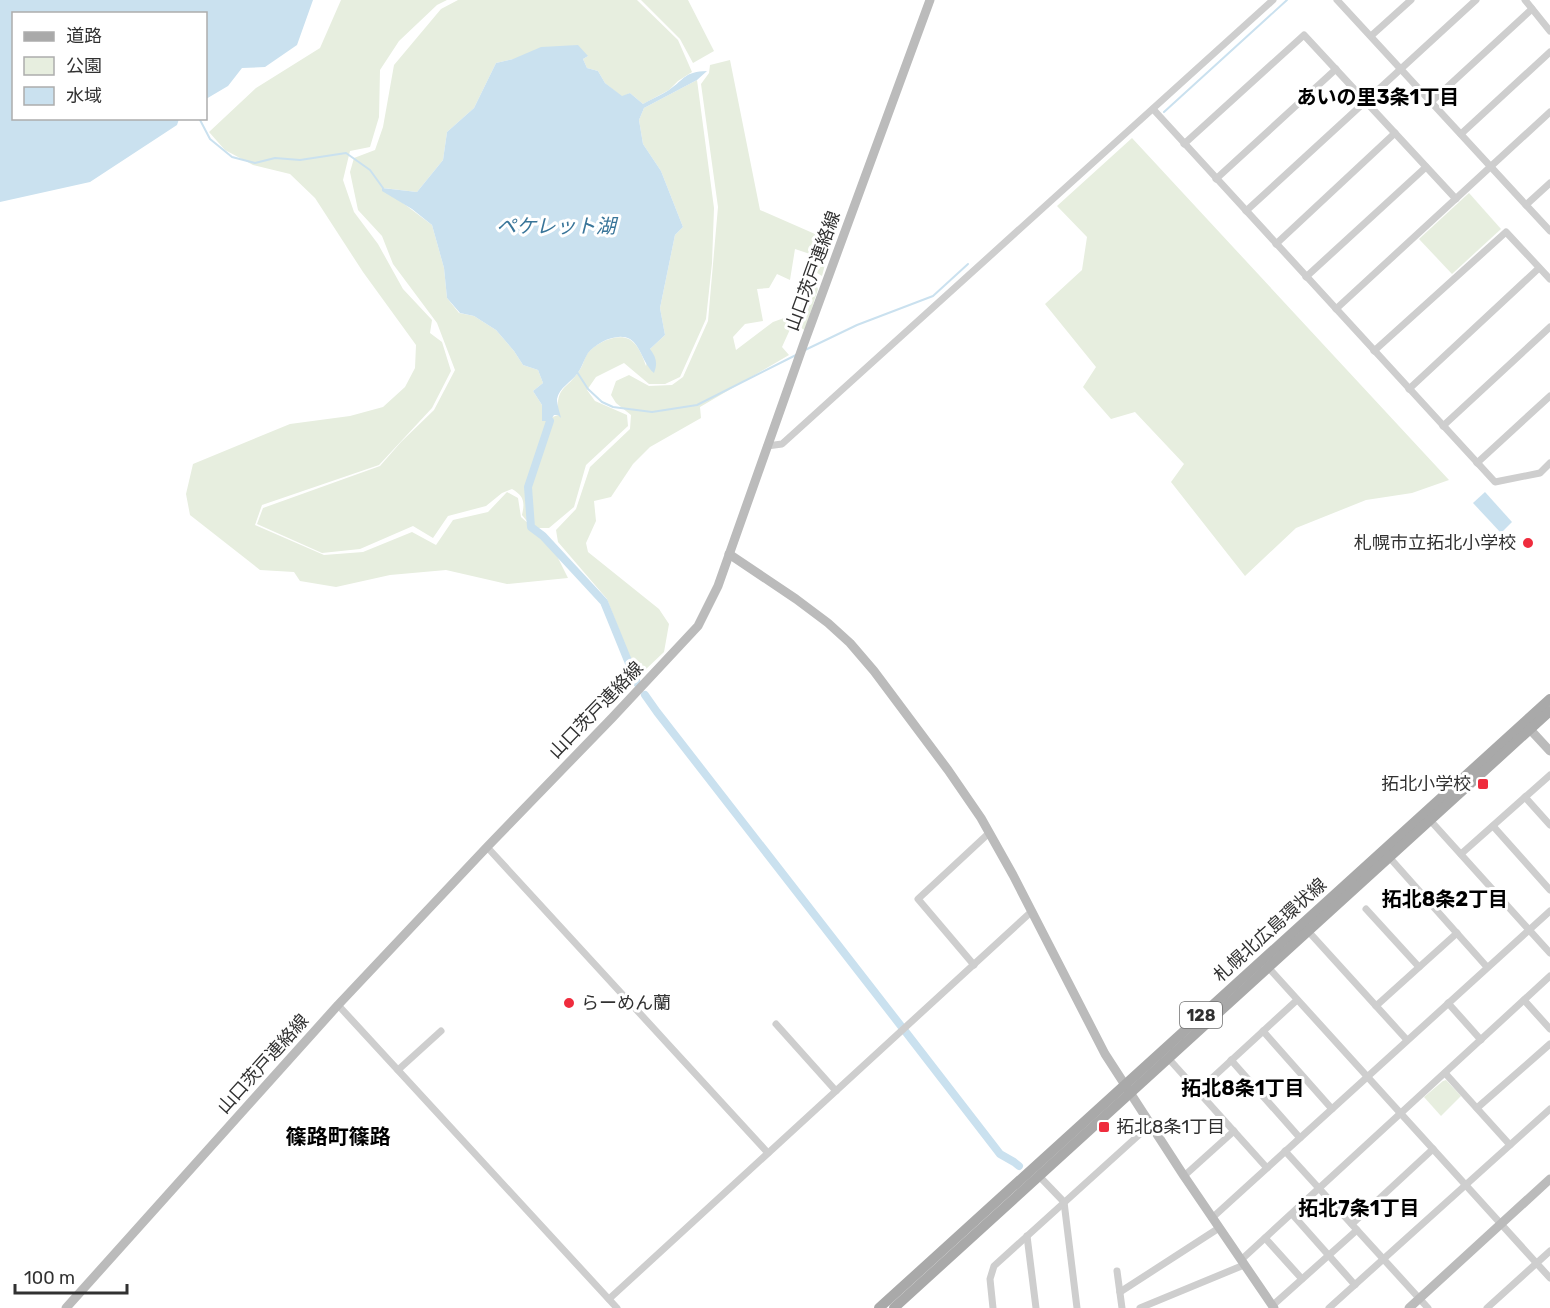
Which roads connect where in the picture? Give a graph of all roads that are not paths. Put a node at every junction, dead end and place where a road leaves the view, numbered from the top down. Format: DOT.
graph roads {
  1 [pos="930,0"];
  2 [pos="1273,0"];
  3 [pos="1338,0"];
  4 [pos="1411,0"];
  5 [pos="1476,0"];
  6 [pos="1525,0"];
  7 [pos="1532,9"];
  8 [pos="1550,31"];
  9 [pos="1371,36"];
  10 [pos="1550,52"];
  11 [pos="1336,69"];
  12 [pos="1401,69"];
  13 [pos="1366,102"];
  14 [pos="1431,102"];
  15 [pos="1153,109"];
  16 [pos="1550,112"];
  17 [pos="1395,133"];
  18 [pos="1461,134"];
  19 [pos="1184,144"];
  20 [pos="1491,166"];
  21 [pos="1426,167"];
  22 [pos="1216,179"];
  23 [pos="1550,183"];
  24 [pos="1455,199"];
  25 [pos="1526,205"];
  26 [pos="1246,211"];
  27 [pos="1550,231"];
  28 [pos="1276,244"];
  29 [pos="1539,268"];
  30 [pos="1306,276"];
  31 [pos="1550,279"];
  32 [pos="1336,309"];
  33 [pos="1550,327"];
  34 [pos="1374,351"];
  35 [pos="1409,389"];
  36 [pos="1550,396"];
  37 [pos="1443,426"];
  38 [pos="767,446"];
  39 [pos="1477,463"];
  40 [pos="1550,463"];
  41 [pos="729,554"];
  42 [pos="1550,699"];
  43 [pos="1550,711"];
  44 [pos="1527,726"];
  45 [pos="1550,751"];
  46 [pos="1550,775"];
  47 [pos="1525,797"];
  48 [pos="1427,816"];
  49 [pos="1550,825"];
  50 [pos="1493,826"];
  51 [pos="989,833"];
  52 [pos="487,847"];
  53 [pos="1461,854"];
  54 [pos="1389,857"];
  55 [pos="1550,890"];
  56 [pos="1366,909"];
  57 [pos="1550,911"];
  58 [pos="1031,912"];
  59 [pos="1529,930"];
  60 [pos="1308,931"];
  61 [pos="1457,933"];
  62 [pos="1550,953"];
  63 [pos="1265,964"];
  64 [pos="974,965"];
  65 [pos="1419,967"];
  66 [pos="1487,967"];
  67 [pos="1550,976"];
  68 [pos="1297,1000"];
  69 [pos="1524,1000"];
  70 [pos="1448,1003"];
  71 [pos="338,1005"];
  72 [pos="1376,1006"];
  73 [pos="776,1024"];
  74 [pos="1550,1029"];
  75 [pos="441,1031"];
  76 [pos="1263,1031"];
  77 [pos="1407,1040"];
  78 [pos="1481,1040"];
  79 [pos="1550,1044"];
  80 [pos="1168,1058"];
  81 [pos="1231,1060"];
  82 [pos="398,1070"];
  83 [pos="1445,1073"];
  84 [pos="1367,1077"];
  85 [pos="1127,1089"];
  86 [pos="836,1091"];
  87 [pos="1198,1091"];
  88 [pos="1332,1108"];
  89 [pos="1477,1108"];
  90 [pos="1549,1111"];
  91 [pos="1401,1114"];
  92 [pos="1151,1124"];
  93 [pos="1234,1131"];
  94 [pos="1300,1138"];
  95 [pos="1510,1145"];
  96 [pos="1433,1149"];
  97 [pos="1285,1151"];
  98 [pos="768,1153"];
  99 [pos="1267,1168"];
  100 [pos="1039,1176"];
  101 [pos="1184,1176"];
  102 [pos="1550,1179"];
  103 [pos="1465,1185"];
  104 [pos="1320,1189"];
  105 [pos="1064,1202"];
  106 [pos="1292,1214"];
  107 [pos="1212,1218"];
  108 [pos="1352,1224"];
  109 [pos="1501,1224"];
  110 [pos="1219,1228"];
  111 [pos="1357,1230"];
  112 [pos="1027,1236"];
  113 [pos="1265,1238"];
  114 [pos="1550,1251"];
  115 [pos="1329,1255"];
  116 [pos="1383,1259"];
  117 [pos="1242,1262"];
  118 [pos="1536,1263"];
  119 [pos="1117,1271"];
  120 [pos="1550,1278"];
  121 [pos="1302,1279"];
  122 [pos="1355,1285"];
  123 [pos="1120,1292"];
  124 [pos="1419,1298"];
  125 [pos="609,1299"];
  126 [pos="1273,1307"];
  127 [pos="66,1308"];
  128 [pos="617,1308"];
  129 [pos="879,1308"];
  130 [pos="894,1308"];
  131 [pos="993,1308"];
  132 [pos="1036,1308"];
  133 [pos="1077,1308"];
  134 [pos="1122,1308"];
  135 [pos="1140,1308"];
  136 [pos="1329,1308"];
  137 [pos="1409,1308"];
  138 [pos="1428,1308"];
  139 [pos="1487,1308"];
  1 -- 38 [label="street, 山口茨戸連絡線"];
  2 -- 15 [label="street"];
  3 -- 9 [label="street"];
  4 -- 9 [label="street"];
  5 -- 12 [label="street"];
  6 -- 7 [label="street"];
  7 -- 8 [label="street"];
  7 -- 14 [label="street"];
  9 -- 12 [label="street"];
  10 -- 18 [label="street"];
  11 -- 13 [label="street"];
  11 -- 19 [label="street"];
  11 -- 22 [label="street"];
  12 -- 13 [label="street"];
  12 -- 14 [label="street"];
  13 -- 17 [label="street"];
  13 -- 26 [label="street"];
  14 -- 18 [label="street"];
  15 -- 19 [label="street"];
  15 -- 38 [label="street"];
  16 -- 20 [label="street"];
  17 -- 21 [label="street"];
  17 -- 28 [label="street"];
  18 -- 20 [label="street"];
  19 -- 22 [label="street"];
  20 -- 24 [label="street"];
  20 -- 25 [label="street"];
  21 -- 24 [label="street"];
  21 -- 30 [label="street"];
  22 -- 26 [label="street"];
  23 -- 25 [label="street"];
  24 -- 32 [label="street"];
  25 -- 27 [label="street"];
  26 -- 28 [label="street"];
  28 -- 30 [label="street"];
  29 -- 31 [label="street"];
  29 -- 34 [label="street"];
  29 -- 35 [label="street"];
  30 -- 32 [label="street"];
  32 -- 34 [label="street"];
  33 -- 37 [label="street"];
  34 -- 35 [label="street"];
  35 -- 37 [label="street"];
  36 -- 39 [label="street"];
  37 -- 39 [label="street"];
  38 -- 41 [label="street, 山口茨戸連絡線"];
  39 -- 40 [label="street"];
  41 -- 51 [label="street"];
  41 -- 52 [label="street, 山口茨戸連絡線"];
  42 -- 44 [label="main road, 札幌北広島環状線 / 128"];
  43 -- 44 [label="main road, 札幌北広島環状線 / 128"];
  44 -- 45 [label="street"];
  44 -- 48 [label="main road, 札幌北広島環状線 / 128"];
  46 -- 47 [label="street"];
  47 -- 49 [label="street"];
  47 -- 50 [label="street"];
  48 -- 53 [label="street"];
  48 -- 54 [label="main road, 札幌北広島環状線 / 128"];
  48 -- 63 [label="main road, 札幌北広島環状線 / 128"];
  50 -- 53 [label="street"];
  50 -- 55 [label="street"];
  51 -- 58 [label="street"];
  51 -- 64 [label="street"];
  52 -- 71 [label="street, 山口茨戸連絡線"];
  52 -- 98 [label="street"];
  53 -- 59 [label="street"];
  54 -- 60 [label="main road, 札幌北広島環状線 / 128"];
  54 -- 61 [label="street"];
  56 -- 65 [label="street"];
  57 -- 59 [label="street"];
  58 -- 64 [label="street"];
  58 -- 85 [label="street"];
  59 -- 62 [label="street"];
  59 -- 66 [label="street"];
  60 -- 63 [label="main road, 札幌北広島環状線 / 128"];
  60 -- 72 [label="street"];
  61 -- 65 [label="street"];
  61 -- 66 [label="street"];
  63 -- 68 [label="street"];
  63 -- 80 [label="main road, 札幌北広島環状線 / 128"];
  63 -- 85 [label="main road, 札幌北広島環状線 / 128"];
  64 -- 86 [label="street"];
  65 -- 72 [label="street"];
  66 -- 70 [label="street"];
  67 -- 69 [label="street"];
  68 -- 76 [label="street"];
  68 -- 84 [label="street"];
  69 -- 74 [label="street"];
  69 -- 78 [label="street"];
  70 -- 77 [label="street"];
  70 -- 78 [label="street"];
  71 -- 82 [label="street"];
  71 -- 127 [label="street, 山口茨戸連絡線"];
  72 -- 77 [label="street"];
  73 -- 86 [label="street"];
  75 -- 82 [label="street"];
  76 -- 81 [label="street"];
  76 -- 88 [label="street"];
  77 -- 84 [label="street"];
  78 -- 83 [label="street"];
  79 -- 89 [label="street"];
  80 -- 85 [label="main road, 札幌北広島環状線 / 128"];
  80 -- 87 [label="street"];
  81 -- 87 [label="street"];
  81 -- 94 [label="street"];
  82 -- 125 [label="street"];
  83 -- 89 [label="street"];
  83 -- 91 [label="street"];
  84 -- 88 [label="street"];
  84 -- 91 [label="street"];
  85 -- 92 [label="street"];
  85 -- 100 [label="main road, 札幌北広島環状線 / 128"];
  85 -- 129 [label="main road, 札幌北広島環状線 / 128"];
  86 -- 98 [label="street"];
  87 -- 93 [label="street"];
  88 -- 94 [label="street"];
  89 -- 95 [label="street"];
  90 -- 95 [label="street"];
  91 -- 96 [label="street"];
  91 -- 104 [label="street"];
  92 -- 101 [label="street"];
  92 -- 105 [label="street"];
  93 -- 99 [label="street"];
  93 -- 101 [label="street"];
  94 -- 97 [label="street"];
  95 -- 103 [label="street"];
  96 -- 103 [label="street"];
  96 -- 108 [label="street"];
  97 -- 99 [label="street"];
  97 -- 104 [label="street"];
  98 -- 125 [label="street"];
  99 -- 107 [label="street"];
  100 -- 105 [label="street"];
  100 -- 130 [label="main road, 札幌北広島環状線 / 128"];
  101 -- 107 [label="street"];
  102 -- 109 [label="street"];
  103 -- 109 [label="street"];
  103 -- 116 [label="street"];
  104 -- 106 [label="street"];
  104 -- 108 [label="street"];
  105 -- 112 [label="street"];
  105 -- 133 [label="street"];
  106 -- 113 [label="street"];
  106 -- 115 [label="street"];
  107 -- 110 [label="street"];
  108 -- 111 [label="street"];
  109 -- 118 [label="street"];
  109 -- 124 [label="street"];
  110 -- 117 [label="street"];
  110 -- 123 [label="street"];
  111 -- 115 [label="street"];
  111 -- 116 [label="street"];
  112 -- 131 [label="street"];
  112 -- 132 [label="street"];
  113 -- 117 [label="street"];
  113 -- 121 [label="street"];
  114 -- 118 [label="street"];
  115 -- 121 [label="street"];
  115 -- 122 [label="street"];
  116 -- 122 [label="street"];
  116 -- 124 [label="street"];
  117 -- 126 [label="street"];
  117 -- 135 [label="street"];
  118 -- 120 [label="street"];
  118 -- 139 [label="street"];
  119 -- 123 [label="street"];
  121 -- 126 [label="street"];
  122 -- 136 [label="street"];
  123 -- 134 [label="street"];
  124 -- 137 [label="street"];
  124 -- 138 [label="street"];
  125 -- 128 [label="street"];
}
